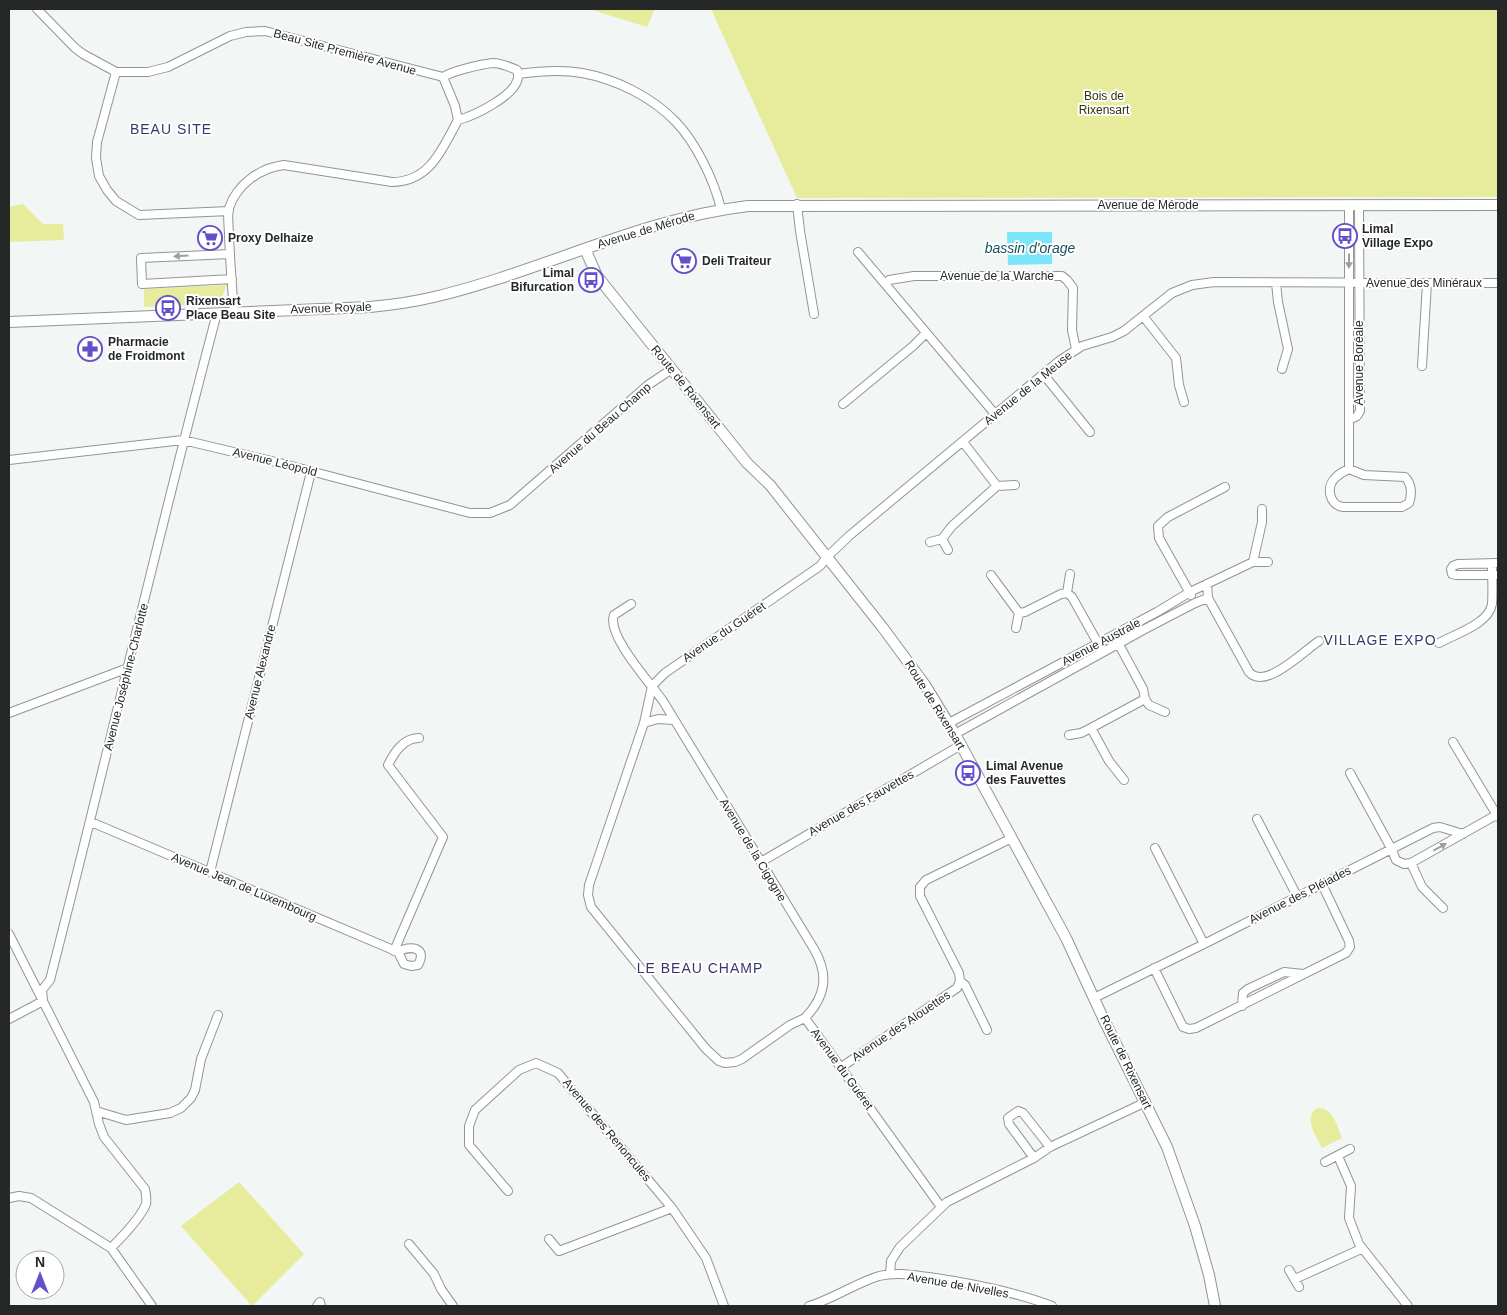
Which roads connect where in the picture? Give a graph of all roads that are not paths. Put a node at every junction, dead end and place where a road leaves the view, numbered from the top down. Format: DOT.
graph roads {
  1 [pos="37,9"];
  2 [pos="116,72"];
  3 [pos="518,74"];
  4 [pos="443,78"];
  5 [pos="458,120"];
  6 [pos="797,204"];
  7 [pos="1354,205"];
  8 [pos="1498,205"];
  9 [pos="721,209"];
  10 [pos="229,211"];
  11 [pos="585,250"];
  12 [pos="858,252"];
  13 [pos="230,254"];
  14 [pos="232,279"];
  15 [pos="886,283"];
  16 [pos="1276,283"];
  17 [pos="1349,283"];
  18 [pos="1360,283"];
  19 [pos="1427,283"];
  20 [pos="1498,283"];
  21 [pos="234,312"];
  22 [pos="218,313"];
  23 [pos="814,314"];
  24 [pos="1142,316"];
  25 [pos="9,322"];
  26 [pos="926,333"];
  27 [pos="1076,349"];
  28 [pos="1422,366"];
  29 [pos="672,369"];
  30 [pos="1282,369"];
  31 [pos="1044,375"];
  32 [pos="1184,402"];
  33 [pos="843,404"];
  34 [pos="995,414"];
  35 [pos="1349,420"];
  36 [pos="1090,432"];
  37 [pos="183,440"];
  38 [pos="963,442"];
  39 [pos="9,460"];
  40 [pos="1349,469"];
  41 [pos="311,472"];
  42 [pos="1014,485"];
  43 [pos="997,486"];
  44 [pos="1225,487"];
  45 [pos="530,488"];
  46 [pos="1262,509"];
  47 [pos="942,539"];
  48 [pos="930,542"];
  49 [pos="948,550"];
  50 [pos="827,557"];
  51 [pos="1253,562"];
  52 [pos="1268,562"];
  53 [pos="1495,563"];
  54 [pos="1070,574"];
  55 [pos="991,575"];
  56 [pos="1495,575"];
  57 [pos="1207,584"];
  58 [pos="1190,592"];
  59 [pos="1067,593"];
  60 [pos="1208,598"];
  61 [pos="1195,603"];
  62 [pos="631,604"];
  63 [pos="1019,612"];
  64 [pos="1016,628"];
  65 [pos="1114,634"];
  66 [pos="1319,640"];
  67 [pos="1097,643"];
  68 [pos="1439,643"];
  69 [pos="1119,645"];
  70 [pos="1103,654"];
  71 [pos="128,668"];
  72 [pos="652,686"];
  73 [pos="1145,698"];
  74 [pos="9,712"];
  75 [pos="1165,712"];
  76 [pos="674,720"];
  77 [pos="949,722"];
  78 [pos="644,723"];
  79 [pos="1091,728"];
  80 [pos="955,734"];
  81 [pos="1069,734"];
  82 [pos="419,738"];
  83 [pos="1453,742"];
  84 [pos="961,745"];
  85 [pos="1350,773"];
  86 [pos="1124,780"];
  87 [pos="1498,816"];
  88 [pos="1257,819"];
  89 [pos="90,822"];
  90 [pos="1463,834"];
  91 [pos="1012,838"];
  92 [pos="1155,848"];
  93 [pos="1391,848"];
  94 [pos="761,862"];
  95 [pos="1411,863"];
  96 [pos="210,872"];
  97 [pos="1322,884"];
  98 [pos="1297,896"];
  99 [pos="1443,908"];
  100 [pos="9,934"];
  101 [pos="1204,944"];
  102 [pos="1154,968"];
  103 [pos="1304,974"];
  104 [pos="960,981"];
  105 [pos="1094,998"];
  106 [pos="43,1001"];
  107 [pos="1242,1006"];
  108 [pos="218,1015"];
  109 [pos="805,1018"];
  110 [pos="9,1019"];
  111 [pos="987,1030"];
  112 [pos="840,1068"];
  113 [pos="1146,1102"];
  114 [pos="96,1111"];
  115 [pos="1050,1147"];
  116 [pos="1350,1149"];
  117 [pos="1338,1156"];
  118 [pos="1034,1158"];
  119 [pos="1325,1162"];
  120 [pos="508,1191"];
  121 [pos="9,1198"];
  122 [pos="941,1207"];
  123 [pos="672,1208"];
  124 [pos="549,1239"];
  125 [pos="409,1244"];
  126 [pos="111,1248"];
  127 [pos="1361,1249"];
  128 [pos="1289,1270"];
  129 [pos="890,1274"];
  130 [pos="1295,1279"];
  131 [pos="1299,1288"];
  132 [pos="152,1306"];
  133 [pos="317,1306"];
  134 [pos="321,1306"];
  135 [pos="453,1306"];
  136 [pos="724,1306"];
  137 [pos="809,1306"];
  138 [pos="1052,1306"];
  139 [pos="1215,1306"];
  140 [pos="1408,1306"];
  1 -- 2 [label="street, Beau Site Première Avenue"];
  2 -- 4 [label="street, Beau Site Première Avenue"];
  2 -- 10 [label="street"];
  3 -- 4 [label="street"];
  3 -- 5 [label="street"];
  3 -- 9 [label="street"];
  4 -- 5 [label="street"];
  5 -- 10 [label="street"];
  6 -- 7 [label="street, Avenue de Mérode"];
  6 -- 9 [label="street, Avenue de Mérode"];
  6 -- 23 [label="street"];
  7 -- 8 [label="street, Avenue de Mérode"];
  7 -- 17 [label="street, Avenue Boréale, one-way"];
  7 -- 18 [label="street, Avenue Boréale"];
  9 -- 11 [label="street, Avenue de Mérode"];
  10 -- 13 [label="street"];
  11 -- 21 [label="street, Avenue Royale"];
  11 -- 29 [label="street, Route de Rixensart"];
  12 -- 15 [label="street"];
  13 -- 14 [label="street"];
  13 -- 14 [label="street, one-way"];
  14 -- 21 [label="street"];
  15 -- 26 [label="street"];
  15 -- 27 [label="street, Avenue de la Warche"];
  16 -- 17 [label="street, Avenue de la Meuse"];
  16 -- 24 [label="street, Avenue de la Meuse"];
  16 -- 30 [label="street"];
  17 -- 18 [label="street, Avenue des Minéraux"];
  17 -- 35 [label="street, Avenue Boréale"];
  18 -- 19 [label="street, Avenue des Minéraux"];
  18 -- 35 [label="street, Avenue Boréale"];
  19 -- 20 [label="street, Avenue des Minéraux"];
  19 -- 28 [label="street"];
  21 -- 22 [label="street, Avenue Royale"];
  22 -- 25 [label="street, Avenue Royale"];
  22 -- 37 [label="street, Avenue Joséphine-Charlotte"];
  24 -- 27 [label="street, Avenue de la Meuse"];
  24 -- 32 [label="street"];
  26 -- 33 [label="street"];
  26 -- 34 [label="street"];
  27 -- 31 [label="street, Avenue de la Meuse"];
  29 -- 45 [label="street, Avenue du Beau Champ"];
  29 -- 50 [label="street, Route de Rixensart"];
  31 -- 34 [label="street, Avenue de la Meuse"];
  31 -- 36 [label="street"];
  34 -- 38 [label="street, Avenue de la Meuse"];
  35 -- 40 [label="street"];
  37 -- 39 [label="street, Avenue Léopold"];
  37 -- 41 [label="street, Avenue Léopold"];
  37 -- 71 [label="street, Avenue Joséphine-Charlotte"];
  38 -- 43 [label="street"];
  38 -- 50 [label="street, Avenue de la Meuse"];
  40 -- 40 [label="street"];
  41 -- 45 [label="street, Avenue Léopold"];
  41 -- 96 [label="street, Avenue Alexandre"];
  42 -- 43 [label="street"];
  43 -- 47 [label="street"];
  44 -- 58 [label="street"];
  46 -- 51 [label="street"];
  47 -- 48 [label="street"];
  47 -- 49 [label="street"];
  50 -- 72 [label="street, Avenue du Guéret"];
  50 -- 77 [label="street, Route de Rixensart"];
  51 -- 52 [label="street, Avenue Australe"];
  51 -- 57 [label="street, Avenue Australe"];
  53 -- 56 [label="street"];
  53 -- 56 [label="street"];
  54 -- 59 [label="street"];
  55 -- 63 [label="street"];
  56 -- 68 [label="street"];
  57 -- 58 [label="street, Avenue Australe"];
  57 -- 60 [label="street"];
  58 -- 61 [label="street"];
  58 -- 65 [label="street, Avenue Australe"];
  59 -- 63 [label="street"];
  59 -- 67 [label="street"];
  60 -- 61 [label="street, Avenue Australe"];
  60 -- 66 [label="street"];
  61 -- 69 [label="street, Avenue Australe"];
  62 -- 72 [label="street, Avenue de la Cigogne"];
  63 -- 64 [label="street"];
  65 -- 67 [label="street, Avenue Australe"];
  65 -- 69 [label="street"];
  67 -- 70 [label="street"];
  67 -- 77 [label="street, Avenue Australe"];
  69 -- 70 [label="street, Avenue Australe"];
  69 -- 73 [label="street"];
  70 -- 80 [label="street, Avenue Australe"];
  71 -- 74 [label="street"];
  71 -- 89 [label="street, Avenue Joséphine-Charlotte"];
  72 -- 76 [label="street, Avenue de la Cigogne"];
  72 -- 78 [label="street, Avenue du Guéret"];
  73 -- 75 [label="street"];
  73 -- 79 [label="street"];
  76 -- 78 [label="street"];
  76 -- 94 [label="street, Avenue de la Cigogne"];
  77 -- 80 [label="street, Route de Rixensart"];
  78 -- 109 [label="street, Avenue du Guéret"];
  79 -- 81 [label="street"];
  79 -- 86 [label="street"];
  80 -- 84 [label="street, Route de Rixensart"];
  82 -- 96 [label="street, Avenue Jean de Luxembourg"];
  83 -- 87 [label="street"];
  84 -- 91 [label="street, Route de Rixensart"];
  84 -- 94 [label="street, Avenue des Fauvettes"];
  85 -- 93 [label="street"];
  87 -- 90 [label="street"];
  88 -- 98 [label="street"];
  89 -- 96 [label="street, Avenue Jean de Luxembourg"];
  89 -- 106 [label="street, Avenue Joséphine-Charlotte"];
  90 -- 93 [label="street, Avenue des Pléiades"];
  95 -- 90 [label="street, one-way"];
  91 -- 104 [label="street, Avenue des Alouettes"];
  91 -- 105 [label="street, Route de Rixensart"];
  92 -- 101 [label="street"];
  93 -- 95 [label="street"];
  93 -- 97 [label="street, Avenue des Pléiades"];
  94 -- 109 [label="street, Avenue de la Cigogne"];
  95 -- 99 [label="street"];
  97 -- 98 [label="street, Avenue des Pléiades"];
  97 -- 103 [label="street"];
  98 -- 101 [label="street, Avenue des Pléiades"];
  100 -- 106 [label="street"];
  101 -- 102 [label="street, Avenue des Pléiades"];
  102 -- 105 [label="street, Avenue des Pléiades"];
  102 -- 107 [label="street"];
  103 -- 107 [label="street"];
  103 -- 107 [label="street"];
  104 -- 111 [label="street"];
  104 -- 112 [label="street, Avenue des Alouettes"];
  105 -- 113 [label="street, Route de Rixensart"];
  106 -- 110 [label="street"];
  106 -- 114 [label="street"];
  108 -- 114 [label="street"];
  109 -- 112 [label="street, Avenue du Guéret"];
  112 -- 122 [label="street, Avenue du Guéret"];
  113 -- 115 [label="street"];
  113 -- 139 [label="street, Route de Rixensart"];
  114 -- 126 [label="street"];
  115 -- 118 [label="street"];
  115 -- 118 [label="street"];
  116 -- 117 [label="street"];
  117 -- 119 [label="street"];
  117 -- 127 [label="street"];
  118 -- 122 [label="street"];
  120 -- 123 [label="street, Avenue des Renoncules"];
  121 -- 126 [label="street"];
  122 -- 129 [label="street"];
  123 -- 124 [label="street"];
  123 -- 136 [label="street, Avenue des Renoncules"];
  125 -- 135 [label="street"];
  126 -- 132 [label="street"];
  127 -- 130 [label="street"];
  127 -- 140 [label="street"];
  128 -- 130 [label="street"];
  129 -- 137 [label="street, Avenue de Nivelles"];
  129 -- 138 [label="street, Avenue de Nivelles"];
  130 -- 131 [label="street"];
  133 -- 134 [label="street"];
}
